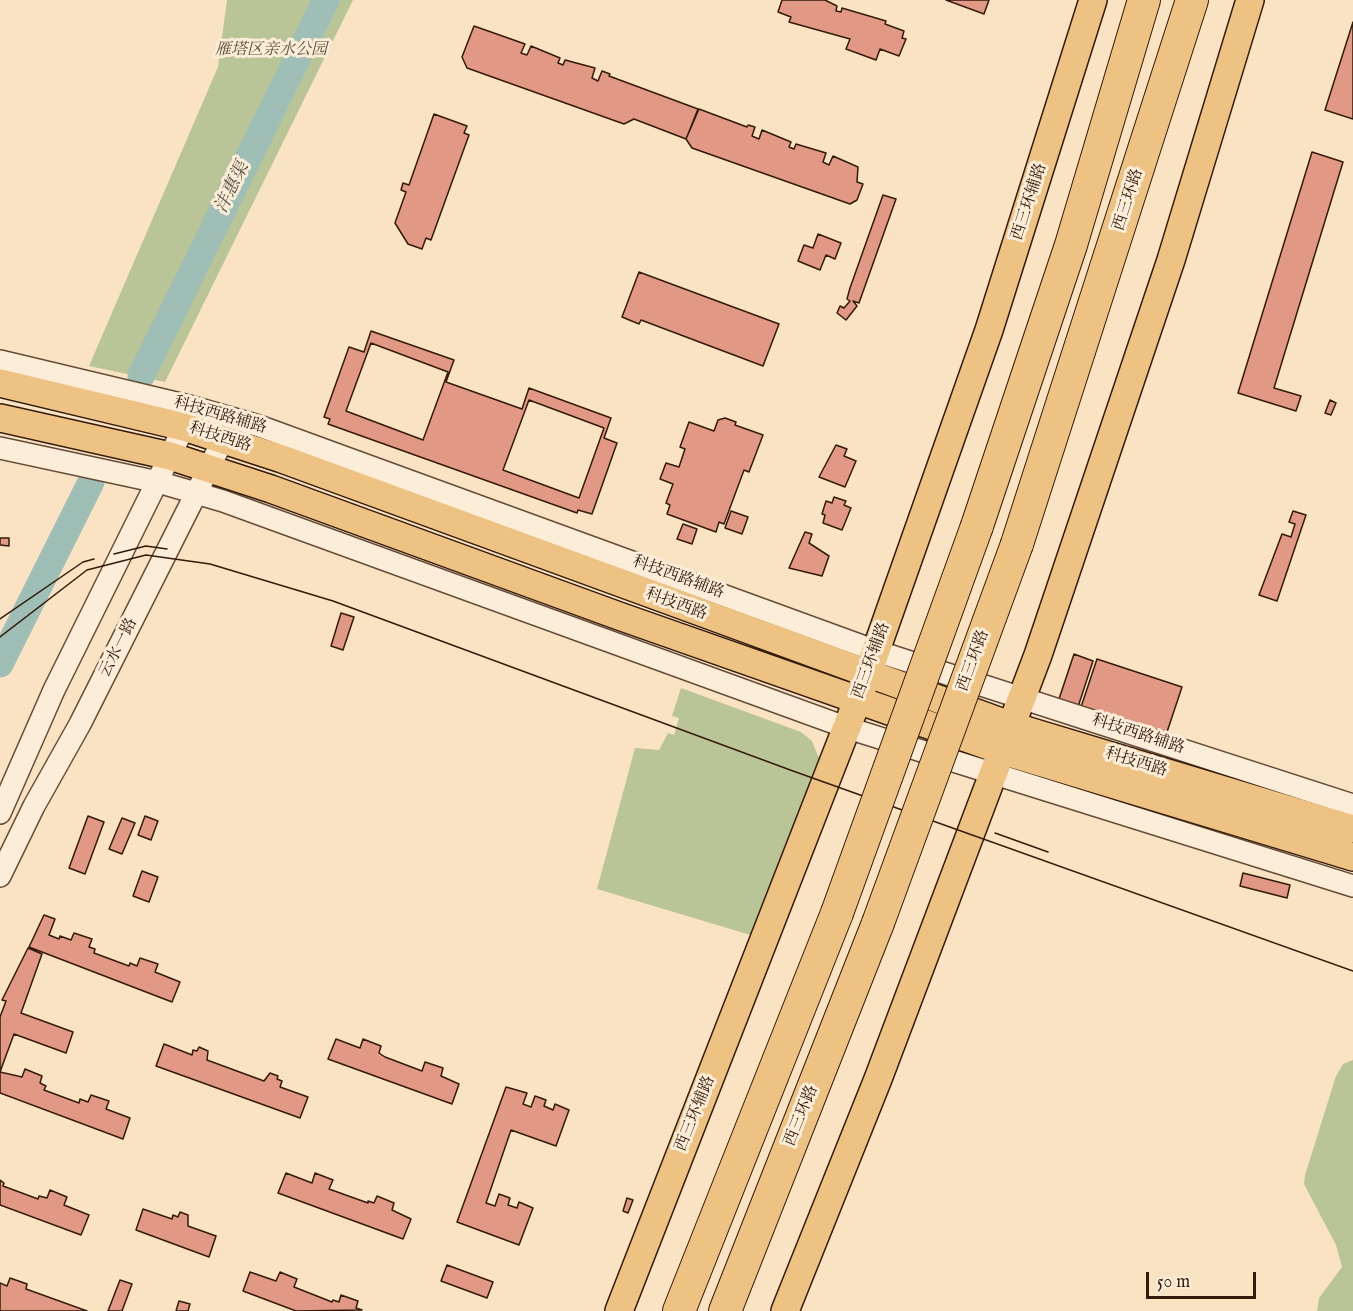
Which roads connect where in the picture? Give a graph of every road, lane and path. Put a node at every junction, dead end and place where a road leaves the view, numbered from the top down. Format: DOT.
graph roads {
  1 [pos="1093,0"];
  2 [pos="1144,0"];
  3 [pos="1192,0"];
  4 [pos="1250,0"];
  5 [pos="0,361"];
  6 [pos="0,383"];
  7 [pos="189,417"];
  8 [pos="0,418"];
  9 [pos="228,429"];
  10 [pos="0,448"];
  11 [pos="170,456"];
  12 [pos="208,469"];
  13 [pos="158,482"];
  14 [pos="197,493"];
  15 [pos="872,662"];
  16 [pos="1023,698"];
  17 [pos="858,701"];
  18 [pos="1012,726"];
  19 [pos="848,728"];
  20 [pos="998,763"];
  21 [pos="1353,805"];
  22 [pos="0,813"];
  23 [pos="1353,829"];
  24 [pos="1353,857"];
  25 [pos="0,876"];
  26 [pos="1353,886"];
  27 [pos="619,1311"];
  28 [pos="679,1311"];
  29 [pos="725,1311"];
  30 [pos="785,1311"];
  1 -- 15 [label="main road, 西三环辅路"];
  2 -- 28 [label="highway, bridge"];
  3 -- 29 [label="highway, 西三环路, bridge"];
  4 -- 16 [label="main road"];
  5 -- 7 [label="street, 科技西路辅路"];
  6 -- 7 [label="main road, 科技西路"];
  7 -- 9 [label="main road, 科技西路"];
  7 -- 11 [label="street"];
  8 -- 11 [label="main road, 科技西路"];
  9 -- 12 [label="street, 云水一路"];
  9 -- 15 [label="main road, 科技西路"];
  10 -- 13 [label="street"];
  11 -- 12 [label="main road, 科技西路"];
  11 -- 13 [label="street"];
  12 -- 14 [label="street, 云水一路"];
  12 -- 17 [label="main road, 科技西路"];
  13 -- 14 [label="street"];
  13 -- 22 [label="street"];
  14 -- 19 [label="street"];
  14 -- 25 [label="street, 云水一路"];
  15 -- 16 [label="street, 科技西路辅路"];
  15 -- 17 [label="main road, 西三环辅路"];
  15 -- 18 [label="main road, 科技西路"];
  16 -- 18 [label="main road"];
  16 -- 21 [label="street, 科技西路辅路"];
  17 -- 19 [label="main road, 西三环辅路"];
  17 -- 20 [label="main road, 科技西路"];
  18 -- 20 [label="main road"];
  18 -- 23 [label="main road, 科技西路"];
  19 -- 20 [label="street"];
  19 -- 27 [label="main road, 西三环辅路"];
  20 -- 24 [label="main road, 科技西路"];
  20 -- 26 [label="street"];
  20 -- 30 [label="main road"];
}
